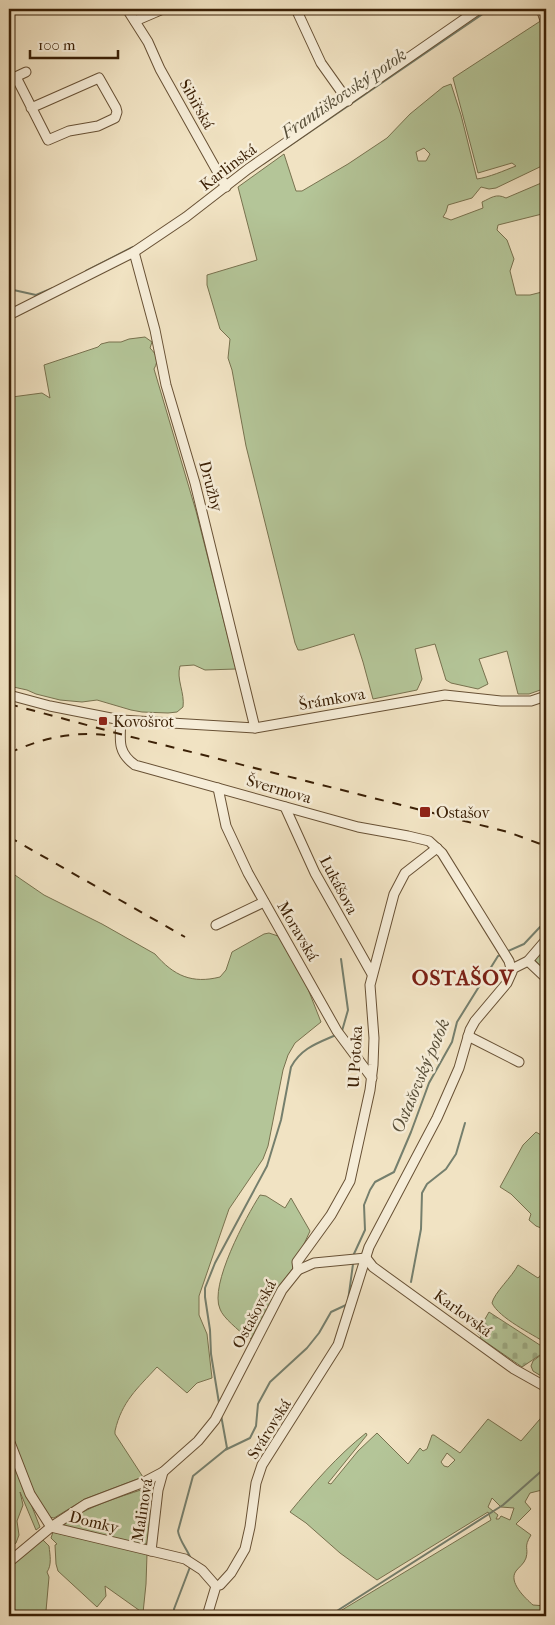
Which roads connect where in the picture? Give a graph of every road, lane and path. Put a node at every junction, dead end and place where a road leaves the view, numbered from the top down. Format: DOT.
graph roads {
  1 [pos="127,9"];
  2 [pos="163,9"];
  3 [pos="296,9"];
  4 [pos="479,9"];
  5 [pos="541,9"];
  6 [pos="135,21"];
  7 [pos="546,23"];
  8 [pos="26,72"];
  9 [pos="12,79"];
  10 [pos="348,101"];
  11 [pos="31,108"];
  12 [pos="226,187"];
  13 [pos="134,252"];
  14 [pos="9,316"];
  15 [pos="9,695"];
  16 [pos="546,696"];
  17 [pos="121,720"];
  18 [pos="255,728"];
  19 [pos="218,788"];
  20 [pos="286,807"];
  21 [pos="436,848"];
  22 [pos="264,902"];
  23 [pos="216,925"];
  24 [pos="546,940"];
  25 [pos="528,961"];
  26 [pos="512,969"];
  27 [pos="372,974"];
  28 [pos="546,978"];
  29 [pos="468,1036"];
  30 [pos="519,1062"];
  31 [pos="372,1078"];
  32 [pos="366,1258"];
  33 [pos="298,1270"];
  34 [pos="546,1387"];
  35 [pos="9,1440"];
  36 [pos="163,1472"];
  37 [pos="51,1527"];
  38 [pos="151,1551"];
  39 [pos="9,1562"];
  40 [pos="216,1586"];
  41 [pos="207,1616"];
  1 -- 6 [label="street, Sibiřská"];
  2 -- 6 [label="street"];
  3 -- 10 [label="street"];
  4 -- 10 [label="street, Karlinská"];
  5 -- 7 [label="street"];
  6 -- 12 [label="street, Sibiřská"];
  8 -- 9 [label="street"];
  9 -- 11 [label="street"];
  10 -- 12 [label="street, Karlinská"];
  11 -- 11 [label="street"];
  12 -- 13 [label="street, Karlinská"];
  13 -- 14 [label="street, Karlinská"];
  13 -- 18 [label="street, Družby"];
  15 -- 17 [label="street"];
  16 -- 18 [label="street, Šrámkova"];
  17 -- 18 [label="street, Šrámkova"];
  17 -- 19 [label="street, Švermova"];
  19 -- 20 [label="street, Švermova"];
  19 -- 22 [label="street, Moravská"];
  20 -- 21 [label="street, Švermova"];
  20 -- 27 [label="street, Lukášova"];
  21 -- 26 [label="street, Švermova"];
  21 -- 27 [label="street, U Potoka"];
  22 -- 23 [label="street"];
  22 -- 31 [label="street, Moravská"];
  24 -- 25 [label="street"];
  25 -- 26 [label="street"];
  25 -- 28 [label="street"];
  26 -- 29 [label="street"];
  27 -- 31 [label="street, U Potoka"];
  29 -- 30 [label="street"];
  29 -- 32 [label="street"];
  31 -- 33 [label="street, U Potoka"];
  32 -- 33 [label="street, Ostašovská"];
  32 -- 34 [label="street, Karlovská"];
  32 -- 40 [label="street, Svárovská"];
  33 -- 36 [label="street, Ostašovská"];
  35 -- 37 [label="street, Domky"];
  36 -- 37 [label="street, Ostašovská"];
  36 -- 38 [label="street, Malinová"];
  37 -- 38 [label="street, Domky"];
  37 -- 39 [label="street, Ostašovská"];
  38 -- 40 [label="street, Domky"];
  40 -- 41 [label="street, Svárovská"];
}
